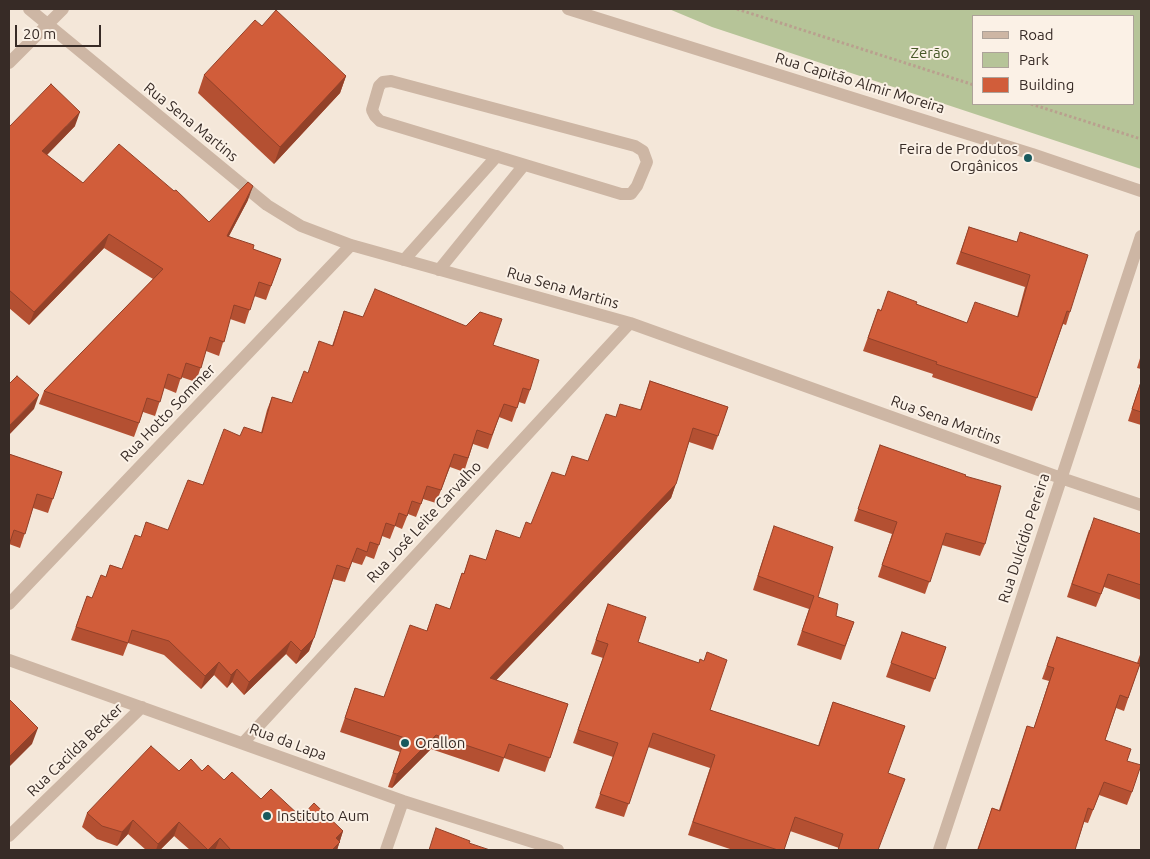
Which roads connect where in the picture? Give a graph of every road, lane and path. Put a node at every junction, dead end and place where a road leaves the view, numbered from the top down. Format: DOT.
graph roads {
  1 [pos="29,9"];
  2 [pos="63,9"];
  3 [pos="568,9"];
  4 [pos="737,9"];
  5 [pos="48,24"];
  6 [pos="9,63"];
  7 [pos="972,84"];
  8 [pos="1034,105"];
  9 [pos="1141,139"];
  10 [pos="497,156"];
  11 [pos="524,165"];
  12 [pos="1141,191"];
  13 [pos="1141,236"];
  14 [pos="351,245"];
  15 [pos="404,260"];
  16 [pos="439,270"];
  17 [pos="630,323"];
  18 [pos="1061,478"];
  19 [pos="1141,505"];
  20 [pos="9,604"];
  21 [pos="9,660"];
  22 [pos="142,707"];
  23 [pos="243,744"];
  24 [pos="403,800"];
  25 [pos="9,836"];
  26 [pos="386,850"];
  27 [pos="558,850"];
  28 [pos="939,850"];
  1 -- 5 [label="street, Rua Sena Martins"];
  2 -- 5 [label="street"];
  3 -- 12 [label="street, Rua Capitão Almir Moreira"];
  4 -- 7 [label="path"];
  5 -- 6 [label="street"];
  5 -- 14 [label="street, Rua Sena Martins"];
  8 -- 9 [label="path"];
  10 -- 11 [label="street"];
  10 -- 11 [label="street"];
  10 -- 15 [label="street"];
  11 -- 16 [label="street"];
  13 -- 18 [label="street, Rua Dulcídio Pereira"];
  14 -- 15 [label="street, Rua Sena Martins"];
  14 -- 20 [label="street, Rua Hotto Sommer"];
  15 -- 16 [label="street, Rua Sena Martins"];
  16 -- 17 [label="street, Rua Sena Martins"];
  17 -- 18 [label="street, Rua Sena Martins"];
  17 -- 23 [label="street, Rua José Leite Carvalho"];
  18 -- 19 [label="street, Rua Sena Martins"];
  18 -- 28 [label="street, Rua Dulcídio Pereira"];
  21 -- 22 [label="street, Rua da Lapa"];
  22 -- 23 [label="street, Rua da Lapa"];
  22 -- 25 [label="street, Rua Cacilda Becker"];
  23 -- 24 [label="street, Rua da Lapa"];
  24 -- 26 [label="street"];
  24 -- 27 [label="street, Rua da Lapa"];
}
